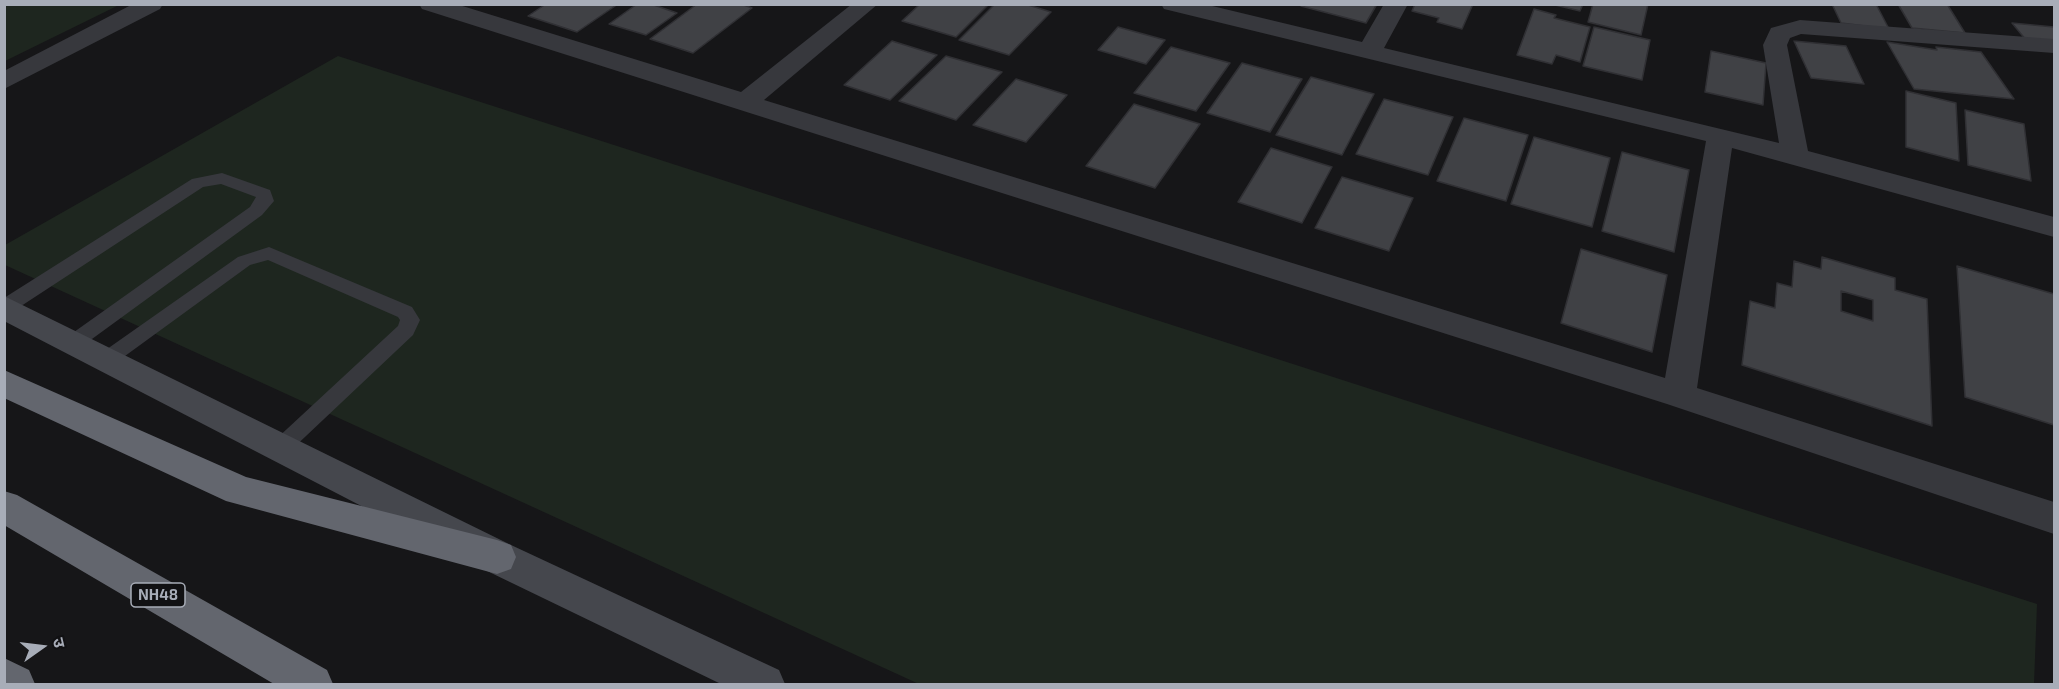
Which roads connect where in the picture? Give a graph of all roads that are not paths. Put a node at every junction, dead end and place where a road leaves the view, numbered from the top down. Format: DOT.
graph roads {
  1 [pos="152,4"];
  2 [pos="430,4"];
  3 [pos="867,4"];
  4 [pos="1172,4"];
  5 [pos="1396,4"];
  6 [pos="2055,46"];
  7 [pos="1369,52"];
  8 [pos="4,81"];
  9 [pos="744,103"];
  10 [pos="1720,136"];
  11 [pos="1796,156"];
  12 [pos="2055,227"];
  13 [pos="4,307"];
  14 [pos="74,342"];
  15 [pos="107,359"];
  16 [pos="4,383"];
  17 [pos="1679,395"];
  18 [pos="281,447"];
  19 [pos="4,506"];
  20 [pos="2055,518"];
  21 [pos="497,557"];
  22 [pos="4,678"];
  23 [pos="14,684"];
  24 [pos="312,684"];
  25 [pos="764,684"];
  1 -- 8 [label="street"];
  2 -- 9 [label="street"];
  3 -- 9 [label="street"];
  4 -- 7 [label="street"];
  5 -- 7 [label="street"];
  6 -- 11 [label="street"];
  7 -- 10 [label="street"];
  9 -- 17 [label="street"];
  10 -- 11 [label="street"];
  10 -- 17 [label="street"];
  11 -- 12 [label="street"];
  13 -- 14 [label="main road"];
  13 -- 14 [label="lane"];
  14 -- 15 [label="main road"];
  15 -- 18 [label="main road"];
  15 -- 18 [label="lane"];
  16 -- 21 [label="highway"];
  17 -- 20 [label="street"];
  18 -- 21 [label="main road"];
  19 -- 24 [label="highway, NH48"];
  21 -- 25 [label="main road"];
  22 -- 23 [label="highway"];
}
